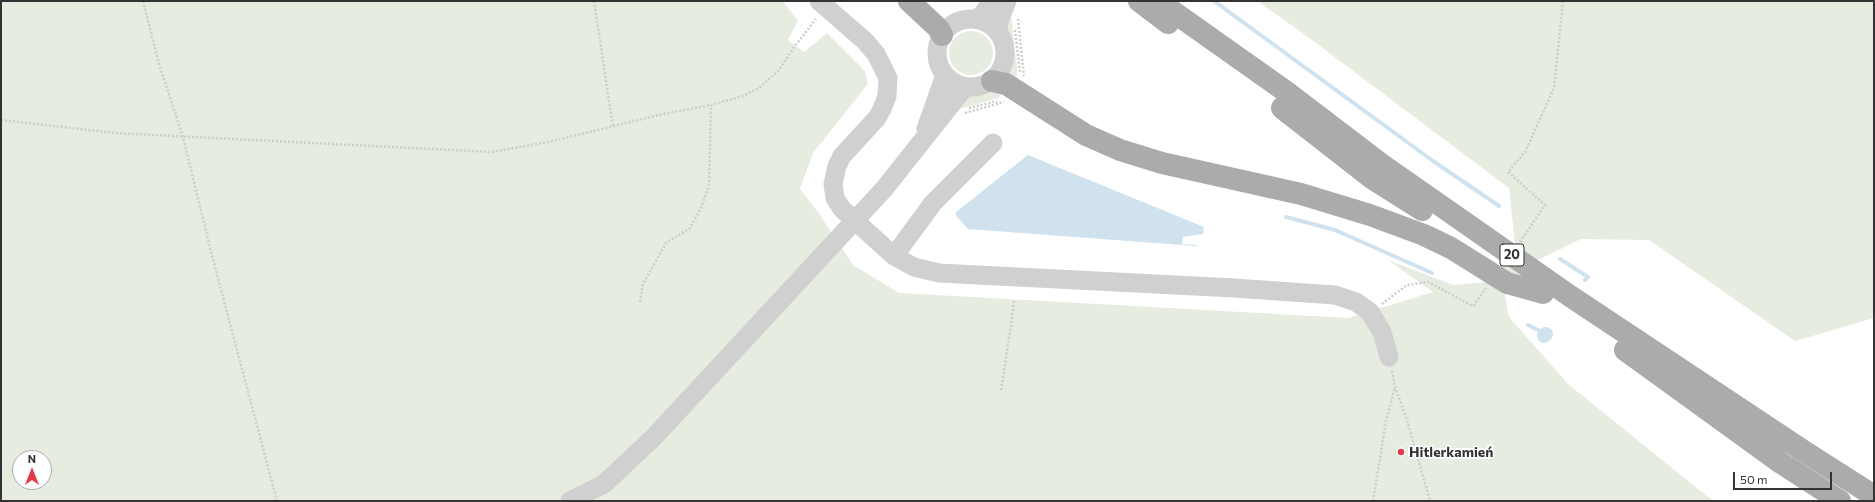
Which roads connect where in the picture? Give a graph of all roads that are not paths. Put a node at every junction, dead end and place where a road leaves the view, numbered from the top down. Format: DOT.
graph roads {
  1 [pos="909,1"];
  2 [pos="992,1"];
  3 [pos="1007,1"];
  4 [pos="1139,1"];
  5 [pos="1158,1"];
  6 [pos="822,4"];
  7 [pos="976,19"];
  8 [pos="1006,29"];
  9 [pos="942,35"];
  10 [pos="945,75"];
  11 [pos="992,81"];
  12 [pos="965,87"];
  13 [pos="921,141"];
  14 [pos="993,143"];
  15 [pos="854,221"];
  16 [pos="894,256"];
  17 [pos="1543,294"];
  18 [pos="1390,357"];
  19 [pos="1874,496"];
  20 [pos="570,501"];
  21 [pos="1840,501"];
  1 -- 9 [label="main road"];
  2 -- 7 [label="street"];
  3 -- 8 [label="street"];
  4 -- 17 [label="main road, 20"];
  5 -- 19 [label="main road, 20"];
  6 -- 15 [label="street"];
  7 -- 8 [label="street"];
  7 -- 9 [label="street"];
  8 -- 11 [label="street"];
  9 -- 10 [label="street"];
  10 -- 12 [label="street"];
  10 -- 13 [label="street"];
  11 -- 12 [label="street"];
  11 -- 17 [label="main road"];
  12 -- 13 [label="street"];
  13 -- 15 [label="street"];
  14 -- 16 [label="street"];
  15 -- 16 [label="street"];
  15 -- 20 [label="street"];
  16 -- 18 [label="street"];
  17 -- 21 [label="main road, 20"];
}
